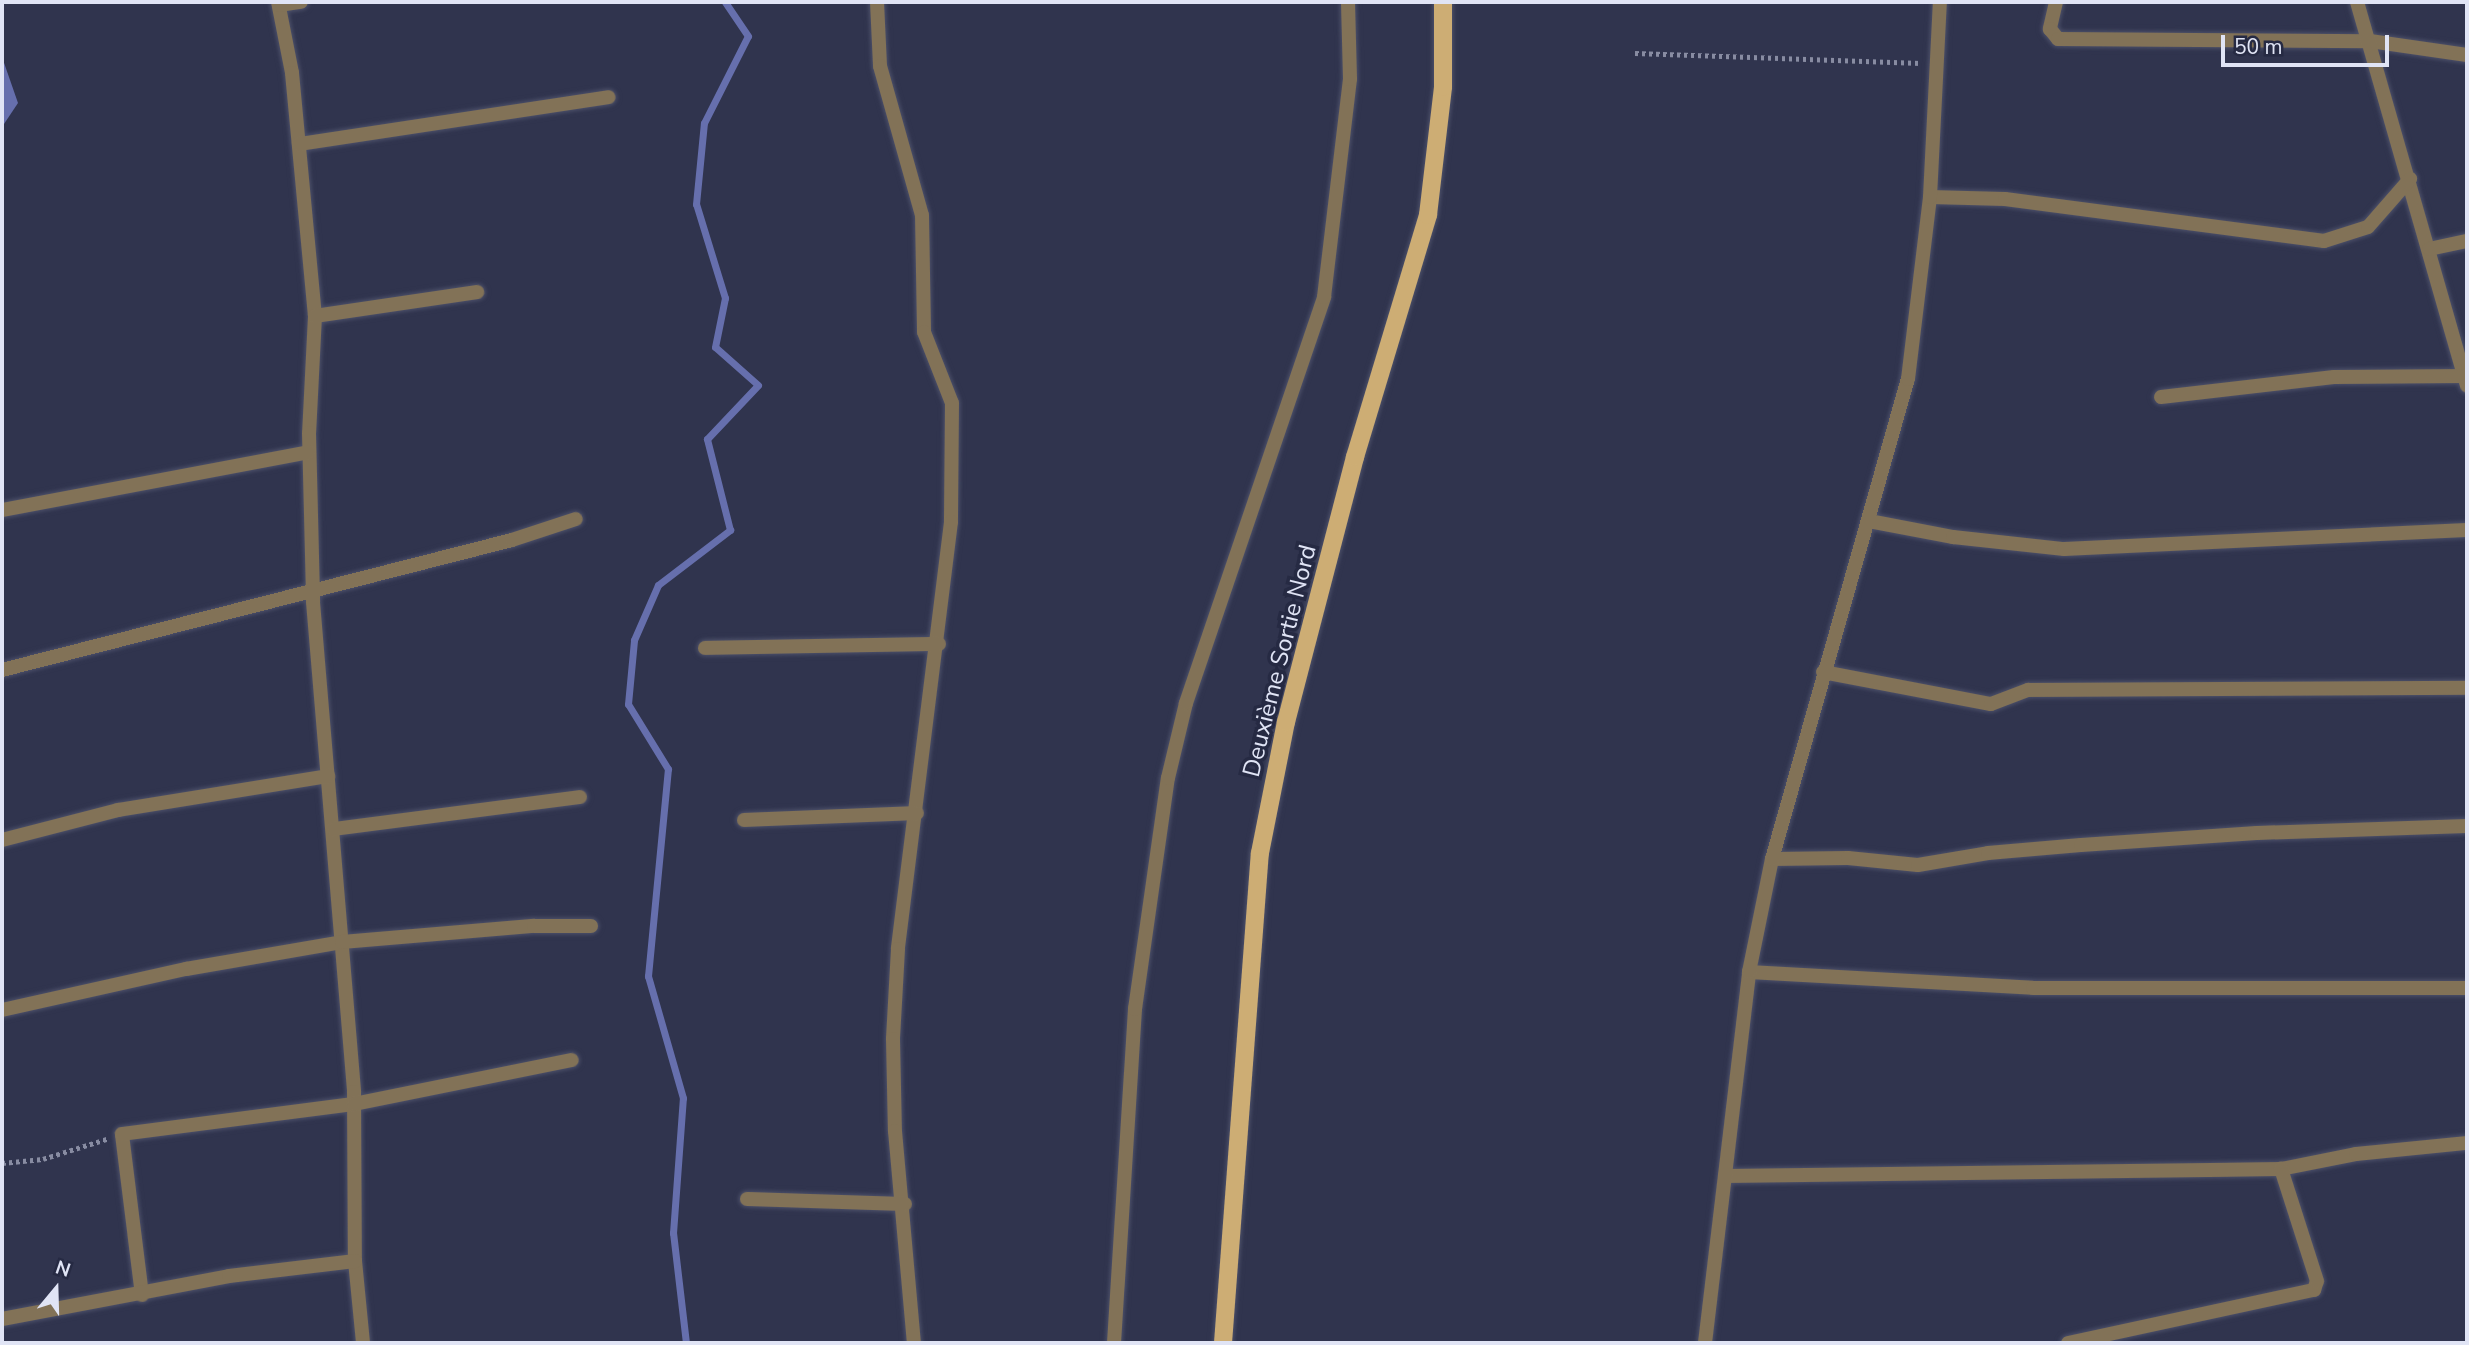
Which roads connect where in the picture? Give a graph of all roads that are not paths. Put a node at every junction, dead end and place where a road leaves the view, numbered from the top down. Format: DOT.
graph roads {
  1 [pos="301,2"];
  2 [pos="877,2"];
  3 [pos="1348,2"];
  4 [pos="1443,2"];
  5 [pos="1940,2"];
  6 [pos="2056,2"];
  7 [pos="2357,2"];
  8 [pos="279,3"];
  9 [pos="2370,41"];
  10 [pos="2467,55"];
  11 [pos="608,97"];
  12 [pos="299,144"];
  13 [pos="2410,179"];
  14 [pos="1930,197"];
  15 [pos="2467,241"];
  16 [pos="2429,249"];
  17 [pos="477,292"];
  18 [pos="316,316"];
  19 [pos="2467,379"];
  20 [pos="2161,397"];
  21 [pos="310,452"];
  22 [pos="2,510"];
  23 [pos="576,519"];
  24 [pos="1869,521"];
  25 [pos="2467,530"];
  26 [pos="313,590"];
  27 [pos="939,644"];
  28 [pos="705,648"];
  29 [pos="2,670"];
  30 [pos="1823,672"];
  31 [pos="2467,688"];
  32 [pos="328,776"];
  33 [pos="580,797"];
  34 [pos="917,813"];
  35 [pos="744,820"];
  36 [pos="2467,825"];
  37 [pos="334,829"];
  38 [pos="2,840"];
  39 [pos="1772,859"];
  40 [pos="592,926"];
  41 [pos="342,942"];
  42 [pos="1749,972"];
  43 [pos="2467,988"];
  44 [pos="2,1010"];
  45 [pos="572,1060"];
  46 [pos="354,1104"];
  47 [pos="2467,1143"];
  48 [pos="2281,1170"];
  49 [pos="1726,1176"];
  50 [pos="747,1199"];
  51 [pos="905,1204"];
  52 [pos="355,1261"];
  53 [pos="142,1295"];
  54 [pos="2,1319"];
  55 [pos="363,1343"];
  56 [pos="914,1343"];
  57 [pos="1114,1343"];
  58 [pos="1223,1343"];
  59 [pos="1705,1343"];
  60 [pos="2068,1343"];
  1 -- 8 [label="street"];
  2 -- 27 [label="street"];
  3 -- 57 [label="street"];
  4 -- 58 [label="main road, Deuxième Sortie Nord"];
  5 -- 14 [label="street"];
  6 -- 9 [label="street"];
  7 -- 9 [label="street"];
  8 -- 12 [label="street"];
  9 -- 10 [label="street"];
  9 -- 13 [label="street"];
  11 -- 12 [label="street"];
  12 -- 18 [label="street"];
  13 -- 14 [label="street"];
  13 -- 16 [label="street"];
  14 -- 24 [label="street"];
  15 -- 16 [label="street"];
  16 -- 19 [label="street"];
  17 -- 18 [label="street"];
  18 -- 21 [label="street"];
  19 -- 20 [label="street"];
  21 -- 22 [label="street"];
  21 -- 26 [label="street"];
  23 -- 26 [label="street"];
  24 -- 25 [label="street"];
  24 -- 30 [label="street"];
  26 -- 29 [label="street"];
  26 -- 32 [label="street"];
  27 -- 28 [label="street"];
  27 -- 34 [label="street"];
  30 -- 31 [label="street"];
  30 -- 39 [label="street"];
  32 -- 37 [label="street"];
  32 -- 38 [label="street"];
  33 -- 37 [label="street"];
  34 -- 35 [label="street"];
  34 -- 51 [label="street"];
  36 -- 39 [label="street"];
  37 -- 41 [label="street"];
  39 -- 42 [label="street"];
  40 -- 41 [label="street"];
  41 -- 44 [label="street"];
  41 -- 46 [label="street"];
  42 -- 43 [label="street"];
  42 -- 49 [label="street"];
  45 -- 46 [label="street"];
  46 -- 52 [label="street"];
  46 -- 53 [label="street"];
  47 -- 48 [label="street"];
  48 -- 49 [label="street"];
  48 -- 60 [label="street"];
  49 -- 59 [label="street"];
  50 -- 51 [label="street"];
  51 -- 56 [label="street"];
  52 -- 53 [label="street"];
  52 -- 55 [label="street"];
  53 -- 54 [label="street"];
}
